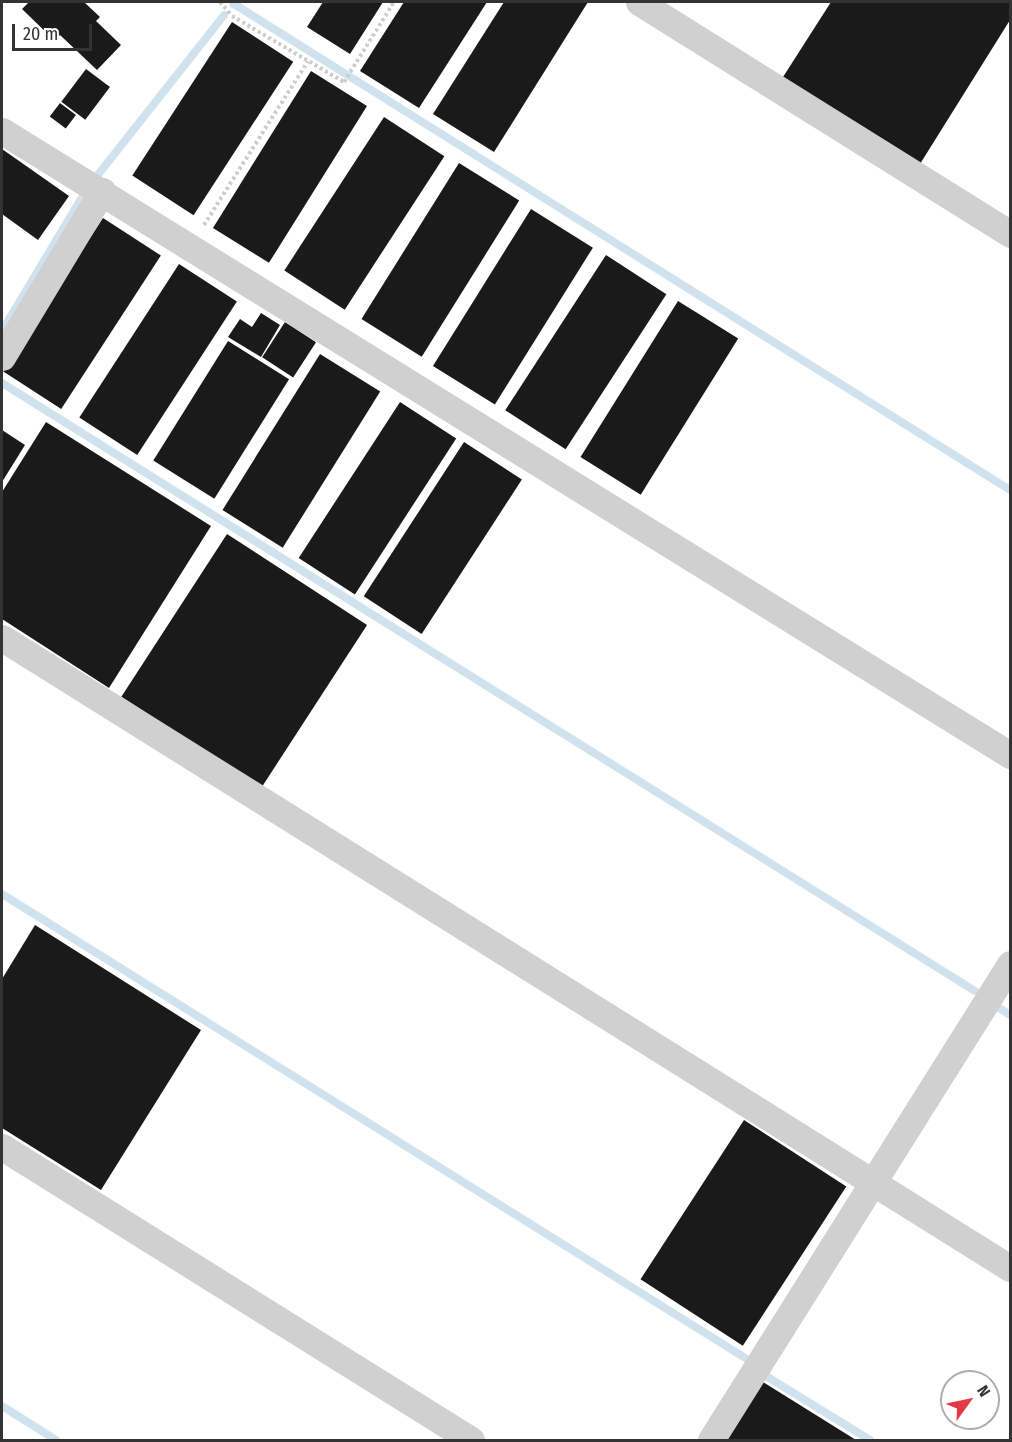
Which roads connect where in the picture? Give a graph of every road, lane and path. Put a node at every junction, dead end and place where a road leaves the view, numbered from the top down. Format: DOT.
graph roads {
  1 [pos="220,2"];
  2 [pos="394,2"];
  3 [pos="639,2"];
  4 [pos="308,61"];
  5 [pos="2,130"];
  6 [pos="102,191"];
  7 [pos="1011,234"];
  8 [pos="191,246"];
  9 [pos="2,357"];
  10 [pos="2,638"];
  11 [pos="1011,755"];
  12 [pos="1011,964"];
  13 [pos="2,1147"];
  14 [pos="874,1182"];
  15 [pos="1011,1269"];
  16 [pos="471,1440"];
  17 [pos="711,1440"];
  1 -- 4 [label="path"];
  2 -- 4 [label="path"];
  3 -- 7 [label="street"];
  4 -- 8 [label="path"];
  5 -- 6 [label="street"];
  6 -- 8 [label="street"];
  6 -- 9 [label="street"];
  8 -- 11 [label="street"];
  10 -- 14 [label="street"];
  12 -- 14 [label="street"];
  13 -- 16 [label="street"];
  14 -- 15 [label="street"];
  14 -- 17 [label="street"];
}
